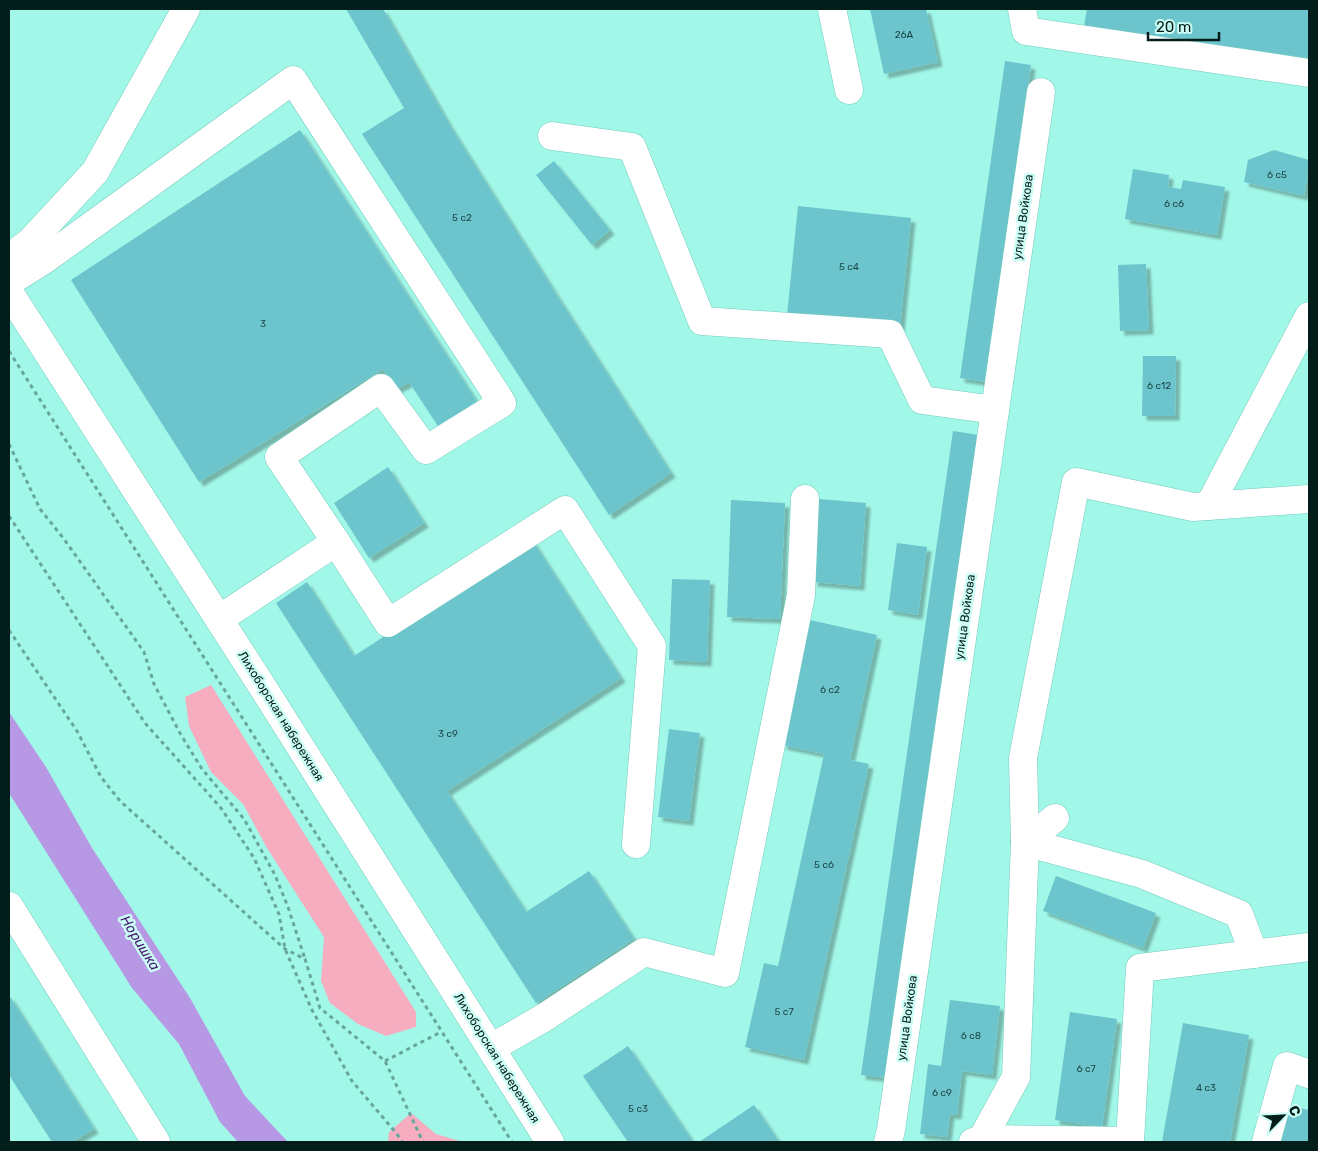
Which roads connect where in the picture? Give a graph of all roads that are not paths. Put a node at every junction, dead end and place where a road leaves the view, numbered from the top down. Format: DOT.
graph roads {
  1 [pos="186,9"];
  2 [pos="832,9"];
  3 [pos="1024,20"];
  4 [pos="1309,73"];
  5 [pos="849,90"];
  6 [pos="1041,92"];
  7 [pos="552,136"];
  8 [pos="9,258"];
  9 [pos="9,282"];
  10 [pos="9,292"];
  11 [pos="1309,316"];
  12 [pos="995,410"];
  13 [pos="806,499"];
  14 [pos="1309,499"];
  15 [pos="1209,506"];
  16 [pos="336,542"];
  17 [pos="219,619"];
  18 [pos="1055,818"];
  19 [pos="1025,842"];
  20 [pos="636,844"];
  21 [pos="9,906"];
  22 [pos="1309,947"];
  23 [pos="1254,954"];
  24 [pos="491,1048"];
  25 [pos="1309,1074"];
  26 [pos="146,1139"];
  27 [pos="977,1140"];
  28 [pos="550,1142"];
  29 [pos="888,1142"];
  30 [pos="1266,1142"];
  1 -- 8 [label="street"];
  2 -- 5 [label="street"];
  3 -- 4 [label="street"];
  6 -- 12 [label="street, улица Войкова"];
  7 -- 12 [label="street"];
  9 -- 16 [label="street"];
  10 -- 17 [label="street, Лихоборская набережная"];
  11 -- 15 [label="street"];
  12 -- 29 [label="street, улица Войкова"];
  13 -- 24 [label="street"];
  14 -- 15 [label="street"];
  15 -- 19 [label="street"];
  16 -- 17 [label="street"];
  16 -- 20 [label="street"];
  17 -- 24 [label="street, Лихоборская набережная"];
  18 -- 19 [label="street"];
  19 -- 23 [label="street"];
  19 -- 27 [label="street"];
  21 -- 26 [label="street"];
  22 -- 23 [label="street"];
  23 -- 27 [label="street"];
  24 -- 28 [label="street, Лихоборская набережная"];
  25 -- 30 [label="street"];
}
